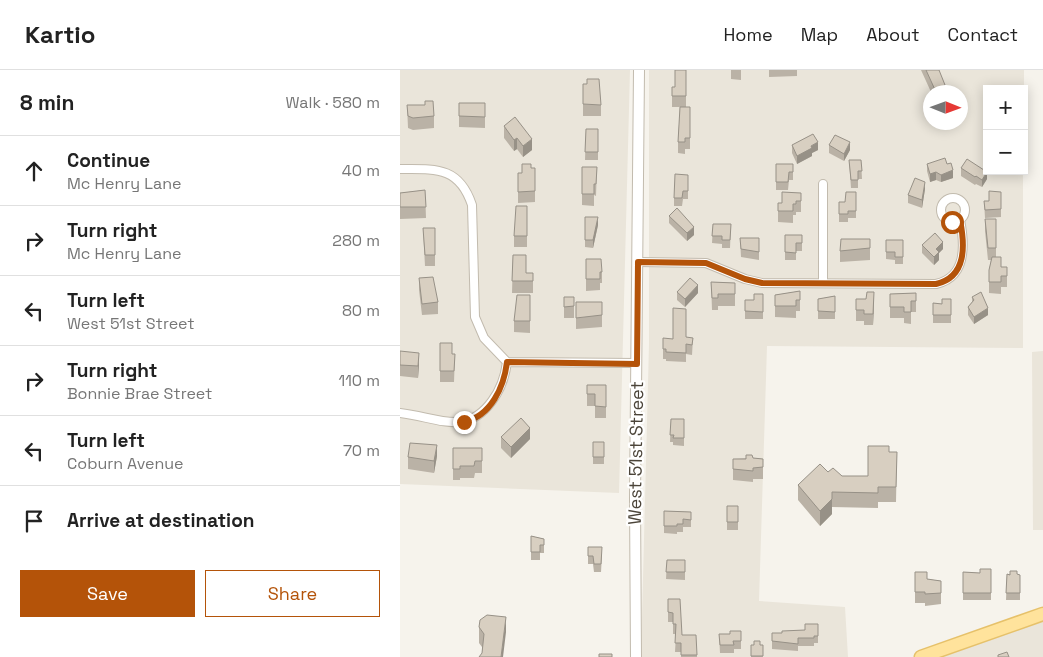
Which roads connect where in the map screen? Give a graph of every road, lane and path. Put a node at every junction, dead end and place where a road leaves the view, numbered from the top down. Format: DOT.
graph roads {
  1 [pos="639,70"];
  2 [pos="400,169"];
  3 [pos="824,184"];
  4 [pos="960,220"];
  5 [pos="638,262"];
  6 [pos="823,283"];
  7 [pos="507,362"];
  8 [pos="637,364"];
  9 [pos="400,413"];
  10 [pos="1043,614"];
  11 [pos="636,657"];
  12 [pos="921,657"];
  1 -- 5 [label="street, West 51st Street"];
  2 -- 7 [label="street"];
  3 -- 6 [label="street"];
  4 -- 6 [label="street"];
  5 -- 6 [label="street"];
  5 -- 8 [label="street, West 51st Street"];
  7 -- 8 [label="street"];
  7 -- 9 [label="street"];
  8 -- 11 [label="street, West 51st Street"];
  10 -- 12 [label="main road"];
}
